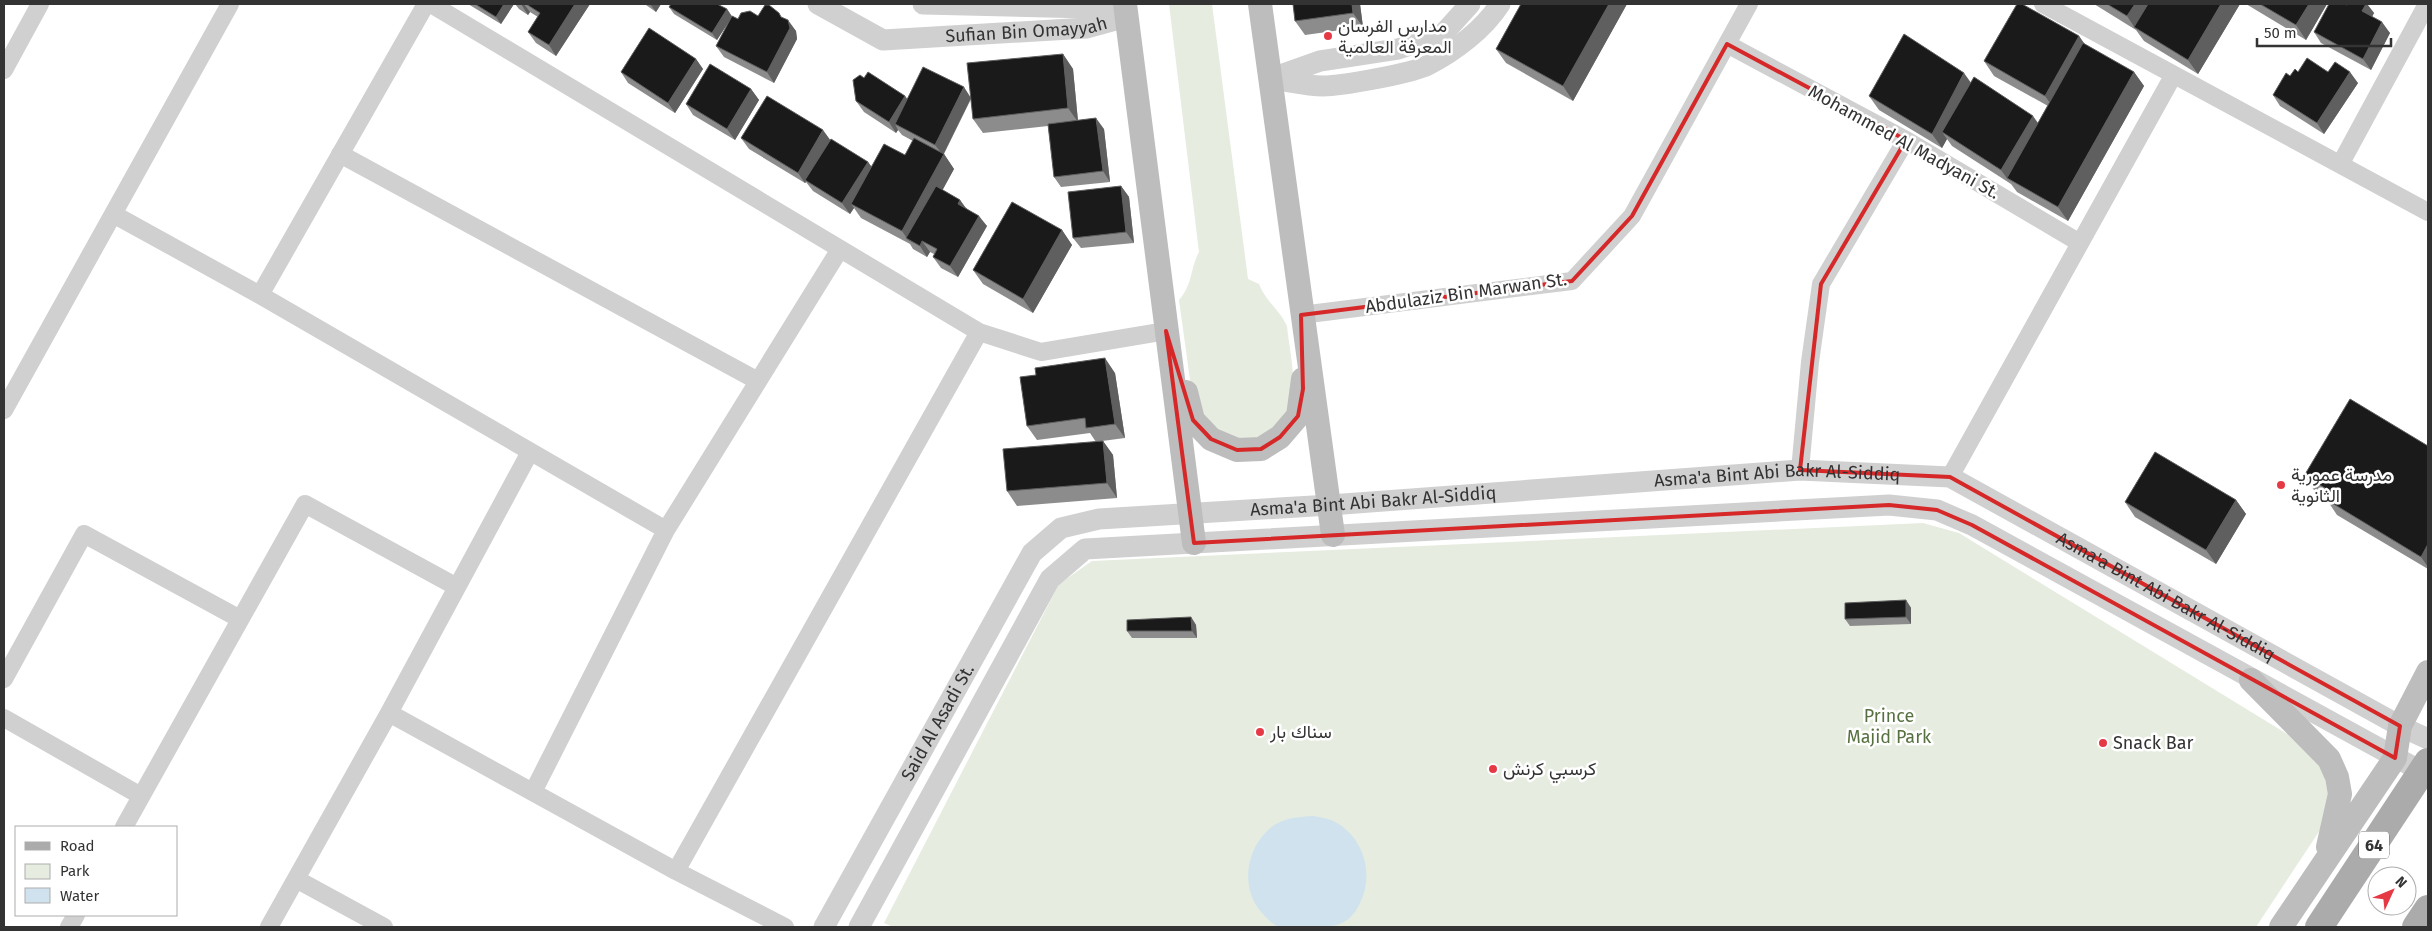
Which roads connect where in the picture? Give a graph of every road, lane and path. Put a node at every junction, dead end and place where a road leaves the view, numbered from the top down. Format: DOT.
graph roads {
  1 [pos="40,4"];
  2 [pos="230,4"];
  3 [pos="426,4"];
  4 [pos="431,4"];
  5 [pos="818,4"];
  6 [pos="922,4"];
  7 [pos="1260,4"];
  8 [pos="1470,4"];
  9 [pos="1500,4"];
  10 [pos="1749,4"];
  11 [pos="2043,4"];
  12 [pos="2426,4"];
  13 [pos="1126,10"];
  14 [pos="1727,44"];
  15 [pos="4,70"];
  16 [pos="2173,76"];
  17 [pos="1270,79"];
  18 [pos="1906,140"];
  19 [pos="340,154"];
  20 [pos="2341,163"];
  21 [pos="2428,212"];
  22 [pos="113,214"];
  23 [pos="2080,243"];
  24 [pos="840,249"];
  25 [pos="260,295"];
  26 [pos="1301,315"];
  27 [pos="1166,331"];
  28 [pos="979,332"];
  29 [pos="758,382"];
  30 [pos="4,410"];
  31 [pos="530,452"];
  32 [pos="1800,470"];
  33 [pos="1950,478"];
  34 [pos="1330,505"];
  35 [pos="1191,512"];
  36 [pos="1061,528"];
  37 [pos="666,530"];
  38 [pos="1333,535"];
  39 [pos="1194,543"];
  40 [pos="1085,549"];
  41 [pos="457,587"];
  42 [pos="240,619"];
  43 [pos="2428,672"];
  44 [pos="4,679"];
  45 [pos="2251,680"];
  46 [pos="389,713"];
  47 [pos="4,718"];
  48 [pos="2400,726"];
  49 [pos="2428,738"];
  50 [pos="2395,758"];
  51 [pos="2426,770"];
  52 [pos="533,792"];
  53 [pos="141,796"];
  54 [pos="125,826"];
  55 [pos="2325,862"];
  56 [pos="676,871"];
  57 [pos="296,879"];
  58 [pos="2428,909"];
  59 [pos="75,916"];
  60 [pos="69,927"];
  61 [pos="269,927"];
  62 [pos="384,927"];
  63 [pos="785,927"];
  64 [pos="824,927"];
  65 [pos="859,927"];
  66 [pos="2281,927"];
  67 [pos="2320,927"];
  68 [pos="2416,927"];
  1 -- 15 [label="street"];
  2 -- 22 [label="street"];
  3 -- 19 [label="street"];
  4 -- 24 [label="street"];
  5 -- 13 [label="street, Sufian Bin Omayyah"];
  6 -- 13 [label="street, Sufian Bin Omayyah"];
  7 -- 17 [label="main road"];
  8 -- 17 [label="street"];
  9 -- 17 [label="street"];
  10 -- 14 [label="street, Abdulaziz Bin Marwan St."];
  11 -- 16 [label="street"];
  12 -- 20 [label="street"];
  13 -- 27 [label="main road"];
  14 -- 18 [label="street, Mohammed Al Madyani St."];
  14 -- 26 [label="street, Abdulaziz Bin Marwan St."];
  16 -- 20 [label="street"];
  16 -- 23 [label="street"];
  17 -- 26 [label="main road"];
  18 -- 23 [label="street, Mohammed Al Madyani St."];
  18 -- 32 [label="street"];
  19 -- 25 [label="street"];
  19 -- 29 [label="street"];
  20 -- 21 [label="street"];
  22 -- 25 [label="street"];
  22 -- 30 [label="street"];
  23 -- 33 [label="street"];
  24 -- 28 [label="street"];
  24 -- 29 [label="street"];
  25 -- 31 [label="street"];
  26 -- 27 [label="main road"];
  26 -- 34 [label="main road"];
  27 -- 28 [label="street"];
  27 -- 35 [label="main road"];
  28 -- 56 [label="street"];
  29 -- 37 [label="street"];
  31 -- 37 [label="street"];
  31 -- 41 [label="street"];
  32 -- 33 [label="street, Asma'a Bint Abi Bakr Al-Siddiq"];
  32 -- 34 [label="street, Asma'a Bint Abi Bakr Al-Siddiq"];
  33 -- 48 [label="street, Asma'a Bint Abi Bakr Al-Siddiq"];
  34 -- 35 [label="street, Asma'a Bint Abi Bakr Al-Siddiq"];
  34 -- 38 [label="main road"];
  35 -- 36 [label="street, Asma'a Bint Abi Bakr Al-Siddiq"];
  35 -- 39 [label="main road"];
  36 -- 64 [label="street, Said Al Asadi St."];
  37 -- 52 [label="street"];
  38 -- 39 [label="street, Asma'a Bint Abi Bakr Al-Siddiq"];
  38 -- 45 [label="street, Asma'a Bint Abi Bakr Al-Siddiq"];
  39 -- 40 [label="street, Asma'a Bint Abi Bakr Al-Siddiq"];
  40 -- 65 [label="street, Said Al Asadi St."];
  41 -- 42 [label="street"];
  41 -- 46 [label="street"];
  42 -- 44 [label="street"];
  42 -- 53 [label="street"];
  43 -- 48 [label="main road"];
  45 -- 50 [label="street, Asma'a Bint Abi Bakr Al-Siddiq"];
  45 -- 55 [label="main road"];
  46 -- 52 [label="street"];
  46 -- 57 [label="street"];
  47 -- 53 [label="street"];
  48 -- 49 [label="street, Asma'a Bint Abi Bakr Al-Siddiq"];
  48 -- 50 [label="main road"];
  50 -- 51 [label="street, Asma'a Bint Abi Bakr Al-Siddiq"];
  50 -- 55 [label="main road"];
  51 -- 67 [label="main road, 64"];
  52 -- 56 [label="street"];
  53 -- 54 [label="street"];
  55 -- 66 [label="main road"];
  56 -- 63 [label="street"];
  57 -- 61 [label="street"];
  57 -- 62 [label="street"];
  58 -- 68 [label="main road"];
  59 -- 60 [label="street"];
}
